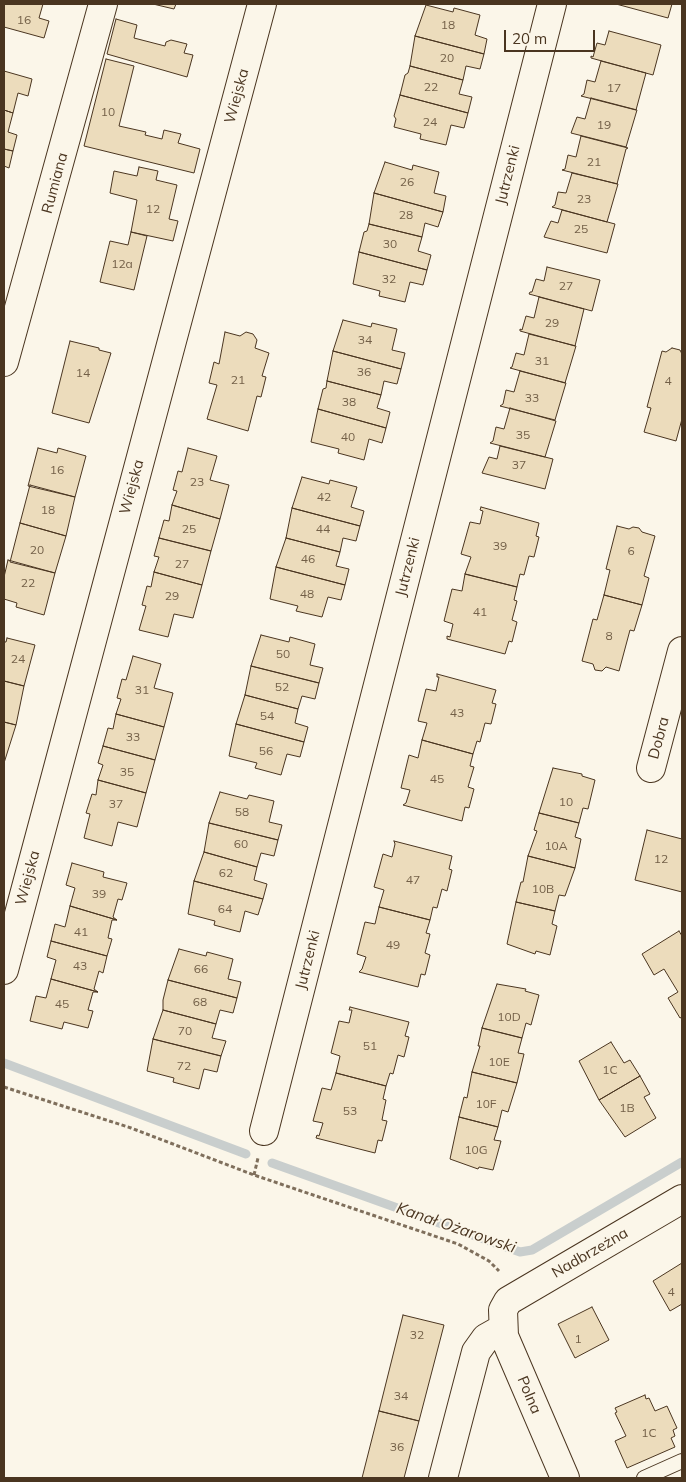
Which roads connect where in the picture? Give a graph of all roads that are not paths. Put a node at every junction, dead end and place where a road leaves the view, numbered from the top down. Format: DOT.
graph roads {
  1 [pos="103,4"];
  2 [pos="262,4"];
  3 [pos="552,4"];
  4 [pos="4,362"];
  5 [pos="682,650"];
  6 [pos="652,768"];
  7 [pos="4,970"];
  8 [pos="264,1131"];
  9 [pos="682,1199"];
  10 [pos="504,1313"];
  11 [pos="682,1461"];
  12 [pos="442,1478"];
  13 [pos="565,1478"];
  14 [pos="644,1478"];
  1 -- 4 [label="street, Rumiana"];
  2 -- 7 [label="street, Wiejska"];
  3 -- 8 [label="street, Jutrzenki"];
  5 -- 6 [label="street, Dobra"];
  9 -- 10 [label="street, Nadbrzeżna"];
  10 -- 12 [label="street, Nadbrzeżna"];
  10 -- 13 [label="street, Polna"];
  11 -- 14 [label="lane"];
}
